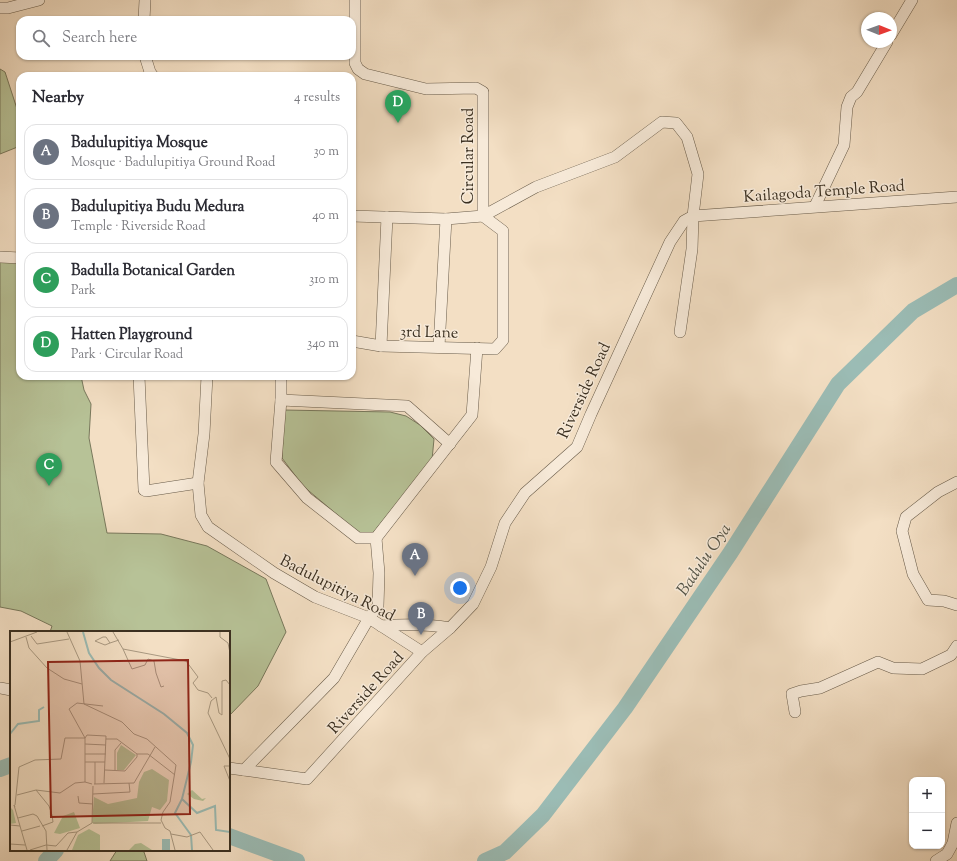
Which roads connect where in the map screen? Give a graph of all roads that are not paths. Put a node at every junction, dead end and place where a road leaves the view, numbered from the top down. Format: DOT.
graph roads {
  1 [pos="39,0"];
  2 [pos="144,0"];
  3 [pos="355,0"];
  4 [pos="912,0"];
  5 [pos="0,8"];
  6 [pos="144,16"];
  7 [pos="355,16"];
  8 [pos="897,25"];
  9 [pos="883,48"];
  10 [pos="146,60"];
  11 [pos="355,60"];
  12 [pos="150,72"];
  13 [pos="957,197"];
  14 [pos="815,206"];
  15 [pos="356,216"];
  16 [pos="482,216"];
  17 [pos="693,216"];
  18 [pos="387,217"];
  19 [pos="446,219"];
  20 [pos="0,257"];
  21 [pos="16,258"];
  22 [pos="680,332"];
  23 [pos="356,342"];
  24 [pos="381,346"];
  25 [pos="439,347"];
  26 [pos="477,348"];
  27 [pos="139,380"];
  28 [pos="207,380"];
  29 [pos="281,380"];
  30 [pos="281,400"];
  31 [pos="450,444"];
  32 [pos="198,482"];
  33 [pos="957,482"];
  34 [pos="376,538"];
  35 [pos="957,605"];
  36 [pos="369,618"];
  37 [pos="381,626"];
  38 [pos="450,628"];
  39 [pos="957,646"];
  40 [pos="422,652"];
  41 [pos="0,688"];
  42 [pos="10,690"];
  43 [pos="795,712"];
  44 [pos="230,768"];
  45 [pos="244,770"];
  46 [pos="957,823"];
  47 [pos="936,861"];
  1 -- 5 [label="street"];
  2 -- 6 [label="street"];
  3 -- 7 [label="street, Circular Road"];
  4 -- 8 [label="street"];
  9 -- 14 [label="street"];
  10 -- 12 [label="street"];
  11 -- 16 [label="street, Circular Road"];
  13 -- 14 [label="street, Kailagoda Temple Road"];
  14 -- 17 [label="street, Kailagoda Temple Road"];
  15 -- 18 [label="street, Circular Road"];
  16 -- 17 [label="street"];
  16 -- 19 [label="street, Circular Road"];
  16 -- 26 [label="street, 3rd Lane"];
  17 -- 22 [label="street"];
  17 -- 38 [label="street, Riverside Road"];
  18 -- 19 [label="street, Circular Road"];
  18 -- 24 [label="street"];
  19 -- 25 [label="street"];
  20 -- 21 [label="street"];
  23 -- 24 [label="street, 3rd Lane"];
  24 -- 25 [label="street, 3rd Lane"];
  25 -- 26 [label="street, 3rd Lane"];
  26 -- 31 [label="street"];
  27 -- 32 [label="street"];
  28 -- 32 [label="street, Badulupitiya Road"];
  29 -- 30 [label="street"];
  30 -- 31 [label="street"];
  30 -- 34 [label="street"];
  31 -- 34 [label="street"];
  32 -- 36 [label="street, Badulupitiya Road"];
  33 -- 35 [label="street"];
  34 -- 36 [label="street"];
  36 -- 37 [label="street, Badulupitiya Road"];
  36 -- 45 [label="street"];
  37 -- 38 [label="street"];
  37 -- 40 [label="street, Badulupitiya Road"];
  38 -- 40 [label="street, Riverside Road"];
  39 -- 43 [label="street"];
  40 -- 45 [label="street, Riverside Road"];
  41 -- 42 [label="street"];
  44 -- 45 [label="street, Riverside Road"];
  46 -- 47 [label="street"];
}
